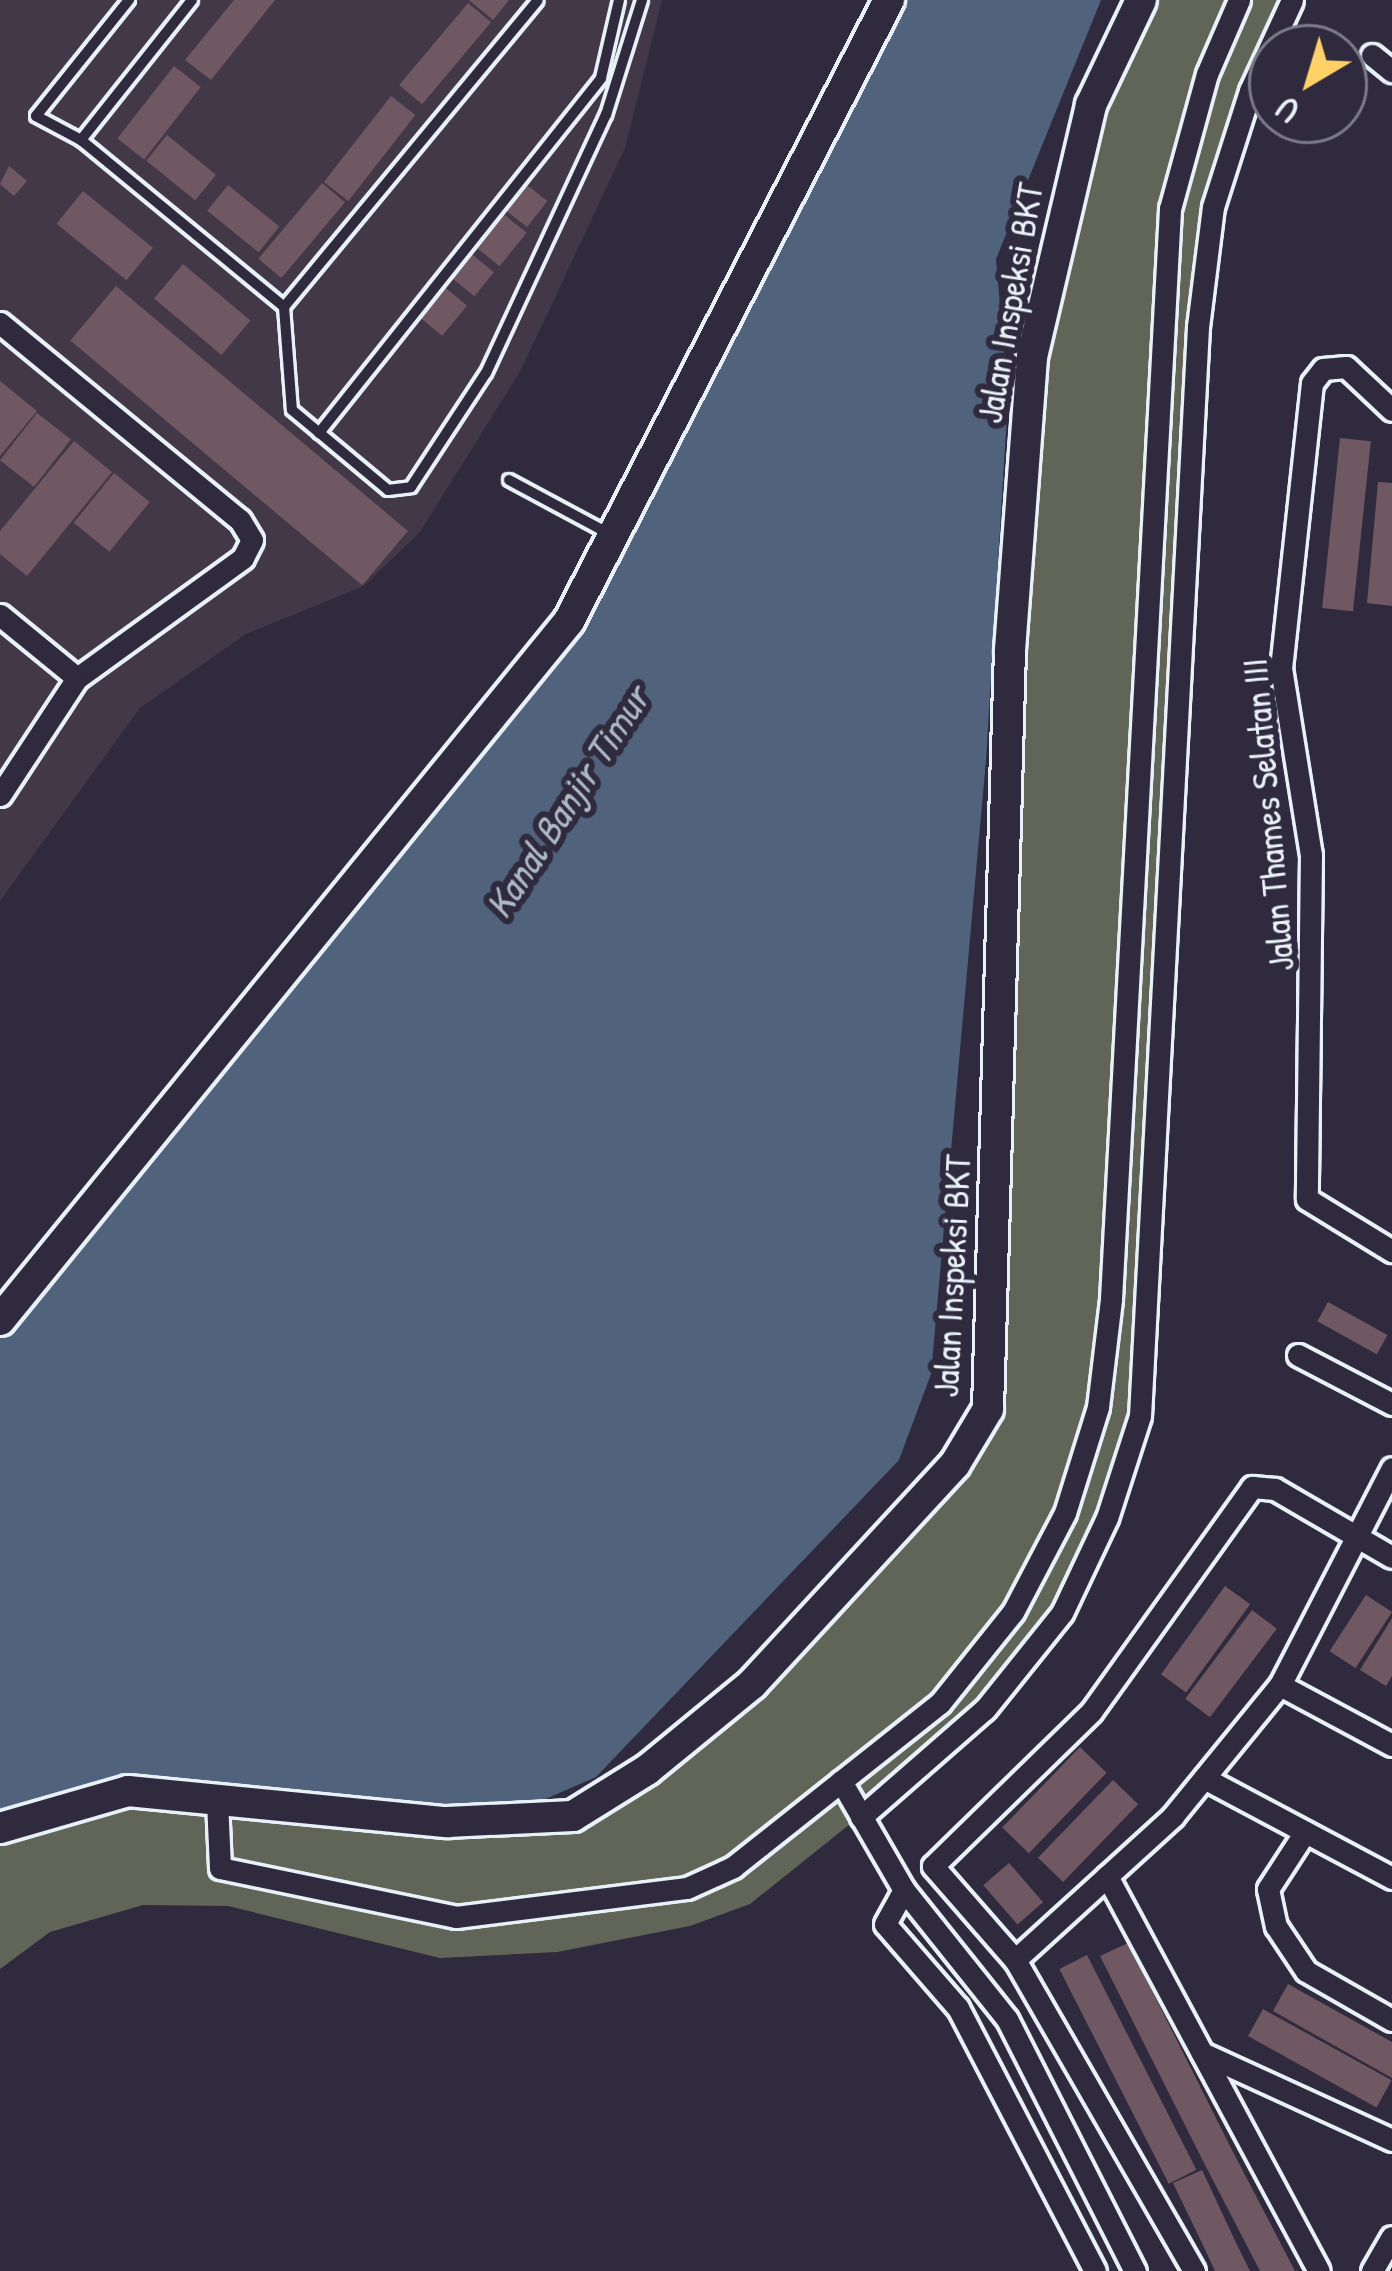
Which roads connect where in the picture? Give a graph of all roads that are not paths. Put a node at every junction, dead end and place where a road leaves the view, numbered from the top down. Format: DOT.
graph roads {
  1 [pos="129,0"];
  2 [pos="192,0"];
  3 [pos="538,0"];
  4 [pos="620,0"];
  5 [pos="642,0"];
  6 [pos="889,0"];
  7 [pos="1141,0"];
  8 [pos="1239,0"];
  9 [pos="1292,0"];
  10 [pos="1372,55"];
  11 [pos="1392,71"];
  12 [pos="81,140"];
  13 [pos="284,308"];
  14 [pos="0,323"];
  15 [pos="1392,410"];
  16 [pos="319,434"];
  17 [pos="509,481"];
  18 [pos="611,535"];
  19 [pos="0,615"];
  20 [pos="77,678"];
  21 [pos="0,795"];
  22 [pos="1392,1251"];
  23 [pos="0,1320"];
  24 [pos="1298,1354"];
  25 [pos="1392,1404"];
  26 [pos="1392,1468"];
  27 [pos="1356,1538"];
  28 [pos="1392,1556"];
  29 [pos="1280,1685"];
  30 [pos="1389,1737"];
  31 [pos="1204,1778"];
  32 [pos="841,1781"];
  33 [pos="217,1801"];
  34 [pos="861,1817"];
  35 [pos="0,1828"];
  36 [pos="1305,1832"];
  37 [pos="1107,1876"];
  38 [pos="1392,1878"];
  39 [pos="904,1890"];
  40 [pos="1015,1960"];
  41 [pos="1392,2020"];
  42 [pos="1202,2053"];
  43 [pos="1392,2140"];
  44 [pos="1392,2237"];
  45 [pos="1096,2271"];
  46 [pos="1135,2271"];
  47 [pos="1194,2271"];
  48 [pos="1318,2271"];
  49 [pos="1372,2271"];
  1 -- 12 [label="lane"];
  2 -- 12 [label="lane"];
  3 -- 13 [label="lane"];
  4 -- 16 [label="lane"];
  5 -- 16 [label="lane"];
  6 -- 18 [label="street"];
  7 -- 33 [label="street, Jalan Inspeksi BKT"];
  8 -- 32 [label="street"];
  9 -- 34 [label="street"];
  10 -- 11 [label="street"];
  12 -- 13 [label="lane"];
  13 -- 16 [label="lane"];
  14 -- 20 [label="street"];
  15 -- 22 [label="street, Jalan Thames Selatan III"];
  17 -- 18 [label="lane"];
  18 -- 23 [label="street"];
  19 -- 20 [label="street"];
  20 -- 21 [label="street"];
  24 -- 25 [label="street"];
  26 -- 27 [label="street"];
  27 -- 28 [label="street"];
  27 -- 29 [label="street"];
  27 -- 40 [label="street"];
  29 -- 30 [label="street"];
  29 -- 31 [label="street"];
  31 -- 36 [label="street"];
  31 -- 37 [label="street"];
  32 -- 33 [label="street"];
  32 -- 34 [label="street"];
  33 -- 35 [label="street, Jalan Inspeksi BKT"];
  34 -- 39 [label="street"];
  36 -- 38 [label="street"];
  36 -- 41 [label="street"];
  37 -- 40 [label="street"];
  37 -- 42 [label="street"];
  39 -- 45 [label="street"];
  39 -- 46 [label="street"];
  40 -- 47 [label="street"];
  42 -- 43 [label="street"];
  42 -- 48 [label="street"];
  44 -- 49 [label="street"];
}
